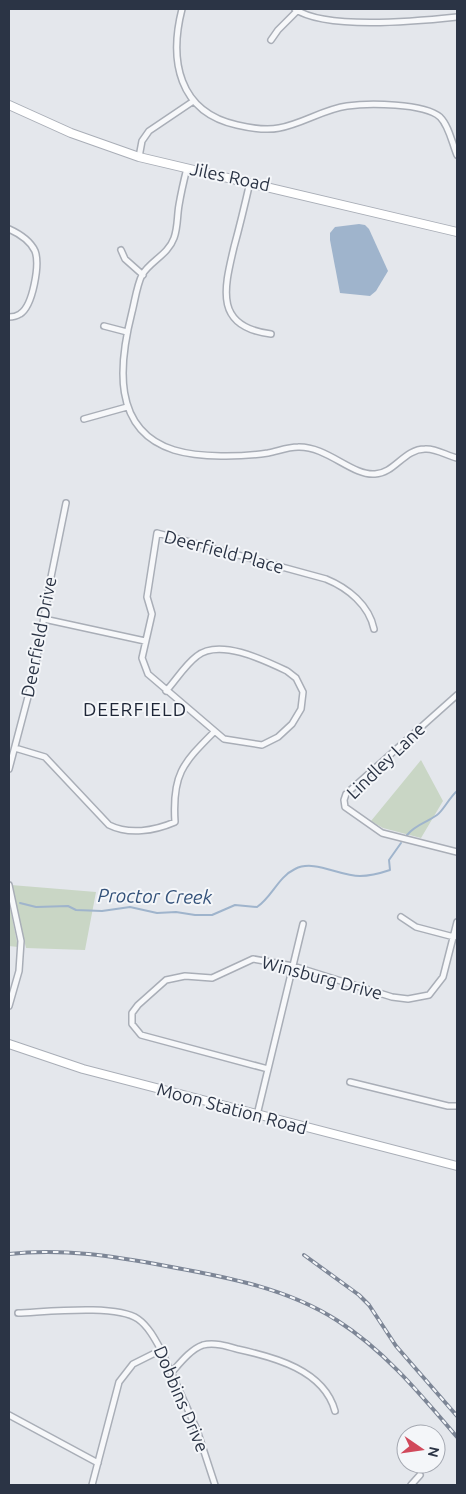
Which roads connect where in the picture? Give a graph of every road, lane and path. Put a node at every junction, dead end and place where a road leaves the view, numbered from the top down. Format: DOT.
graph roads {
  1 [pos="182,9"];
  2 [pos="296,10"];
  3 [pos="457,17"];
  4 [pos="271,40"];
  5 [pos="192,102"];
  6 [pos="9,106"];
  7 [pos="457,155"];
  8 [pos="139,156"];
  9 [pos="187,168"];
  10 [pos="250,182"];
  11 [pos="9,229"];
  12 [pos="457,232"];
  13 [pos="121,250"];
  14 [pos="142,275"];
  15 [pos="9,317"];
  16 [pos="104,326"];
  17 [pos="127,332"];
  18 [pos="271,334"];
  19 [pos="127,408"];
  20 [pos="84,419"];
  21 [pos="457,458"];
  22 [pos="66,503"];
  23 [pos="44,619"];
  24 [pos="374,629"];
  25 [pos="145,641"];
  26 [pos="166,691"];
  27 [pos="457,695"];
  28 [pos="214,732"];
  29 [pos="15,748"];
  30 [pos="9,769"];
  31 [pos="457,852"];
  32 [pos="9,885"];
  33 [pos="401,917"];
  34 [pos="457,922"];
  35 [pos="303,924"];
  36 [pos="454,937"];
  37 [pos="293,966"];
  38 [pos="9,1006"];
  39 [pos="9,1044"];
  40 [pos="268,1069"];
  41 [pos="350,1082"];
  42 [pos="457,1106"];
  43 [pos="257,1116"];
  44 [pos="457,1166"];
  45 [pos="18,1313"];
  46 [pos="161,1350"];
  47 [pos="172,1372"];
  48 [pos="335,1411"];
  49 [pos="9,1415"];
  50 [pos="98,1463"];
  51 [pos="420,1475"];
  52 [pos="92,1485"];
  53 [pos="215,1485"];
  54 [pos="411,1485"];
  1 -- 5 [label="street"];
  2 -- 3 [label="street"];
  2 -- 4 [label="street"];
  5 -- 7 [label="street"];
  5 -- 8 [label="street"];
  6 -- 8 [label="street, Jiles Road"];
  8 -- 9 [label="street, Jiles Road"];
  9 -- 10 [label="street, Jiles Road"];
  9 -- 14 [label="street"];
  10 -- 12 [label="street, Jiles Road"];
  10 -- 18 [label="street"];
  11 -- 15 [label="street"];
  13 -- 14 [label="street"];
  14 -- 17 [label="street"];
  16 -- 17 [label="street"];
  17 -- 19 [label="street"];
  19 -- 20 [label="street"];
  19 -- 21 [label="street"];
  22 -- 23 [label="street, Deerfield Drive"];
  23 -- 25 [label="street"];
  23 -- 29 [label="street, Deerfield Drive"];
  24 -- 25 [label="street, Deerfield Place"];
  25 -- 26 [label="street, Deerfield Place"];
  26 -- 28 [label="street, Deerfield Place"];
  26 -- 28 [label="street, Deerfield Place"];
  27 -- 31 [label="street, Lindley Lane"];
  28 -- 29 [label="street"];
  29 -- 30 [label="street, Deerfield Drive"];
  32 -- 38 [label="street"];
  33 -- 36 [label="street"];
  34 -- 36 [label="street, Winsburg Drive"];
  35 -- 37 [label="street"];
  36 -- 37 [label="street, Winsburg Drive"];
  37 -- 40 [label="street"];
  37 -- 40 [label="street, Winsburg Drive"];
  39 -- 43 [label="street, Moon Station Road"];
  40 -- 43 [label="street"];
  41 -- 42 [label="street"];
  43 -- 44 [label="street, Moon Station Road"];
  45 -- 46 [label="street, Dobbins Drive"];
  46 -- 47 [label="street, Dobbins Drive"];
  46 -- 50 [label="street"];
  47 -- 48 [label="street"];
  47 -- 53 [label="street, Dobbins Drive"];
  49 -- 50 [label="street"];
  50 -- 52 [label="street"];
  51 -- 54 [label="street"];
}
